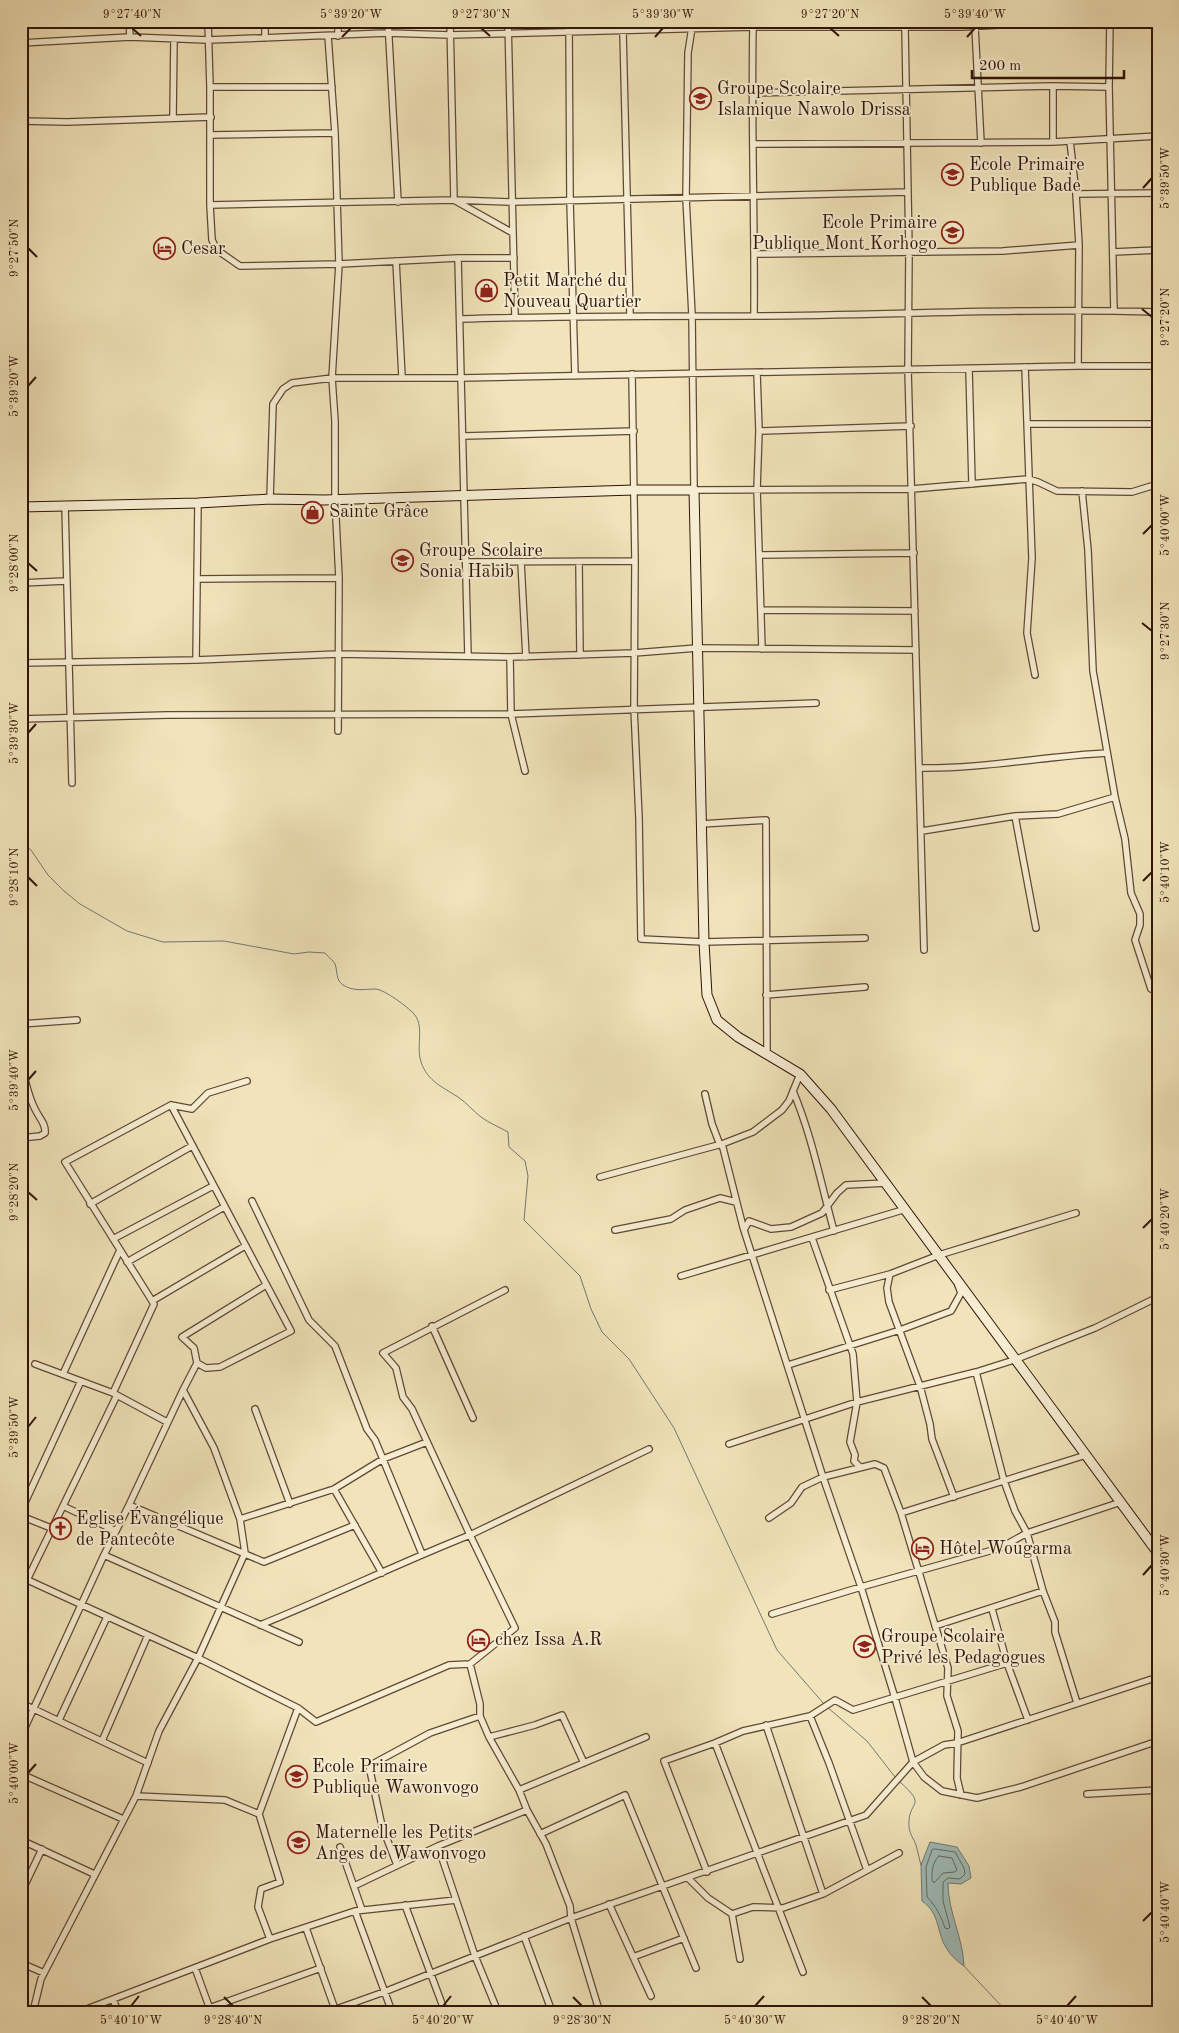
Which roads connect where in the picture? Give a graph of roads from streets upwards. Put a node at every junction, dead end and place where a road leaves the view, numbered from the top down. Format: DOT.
graph roads {
  1 [pos="130,21"];
  2 [pos="208,21"];
  3 [pos="265,21"];
  4 [pos="338,21"];
  5 [pos="388,21"];
  6 [pos="450,21"];
  7 [pos="508,21"];
  8 [pos="569,21"];
  9 [pos="627,21"];
  10 [pos="693,21"];
  11 [pos="1110,21"];
  12 [pos="1035,22"];
  13 [pos="754,24"];
  14 [pos="963,24"];
  15 [pos="905,27"];
  16 [pos="975,27"];
  17 [pos="690,29"];
  18 [pos="623,32"];
  19 [pos="387,33"];
  20 [pos="569,33"];
  21 [pos="508,34"];
  22 [pos="450,35"];
  23 [pos="328,36"];
  24 [pos="338,36"];
  25 [pos="130,38"];
  26 [pos="265,38"];
  27 [pos="174,39"];
  28 [pos="208,40"];
  29 [pos="21,43"];
  30 [pos="1053,86"];
  31 [pos="1109,86"];
  32 [pos="210,87"];
  33 [pos="332,87"];
  34 [pos="980,88"];
  35 [pos="906,90"];
  36 [pos="751,93"];
  37 [pos="211,116"];
  38 [pos="173,117"];
  39 [pos="21,121"];
  40 [pos="334,133"];
  41 [pos="210,135"];
  42 [pos="1158,136"];
  43 [pos="1111,139"];
  44 [pos="1070,141"];
  45 [pos="1053,142"];
  46 [pos="981,143"];
  47 [pos="754,144"];
  48 [pos="907,144"];
  49 [pos="908,192"];
  50 [pos="1158,193"];
  51 [pos="1076,194"];
  52 [pos="1112,194"];
  53 [pos="753,197"];
  54 [pos="686,198"];
  55 [pos="627,199"];
  56 [pos="454,200"];
  57 [pos="570,201"];
  58 [pos="398,202"];
  59 [pos="513,202"];
  60 [pos="336,204"];
  61 [pos="210,205"];
  62 [pos="513,232"];
  63 [pos="1078,245"];
  64 [pos="1158,250"];
  65 [pos="909,251"];
  66 [pos="1113,252"];
  67 [pos="754,254"];
  68 [pos="458,258"];
  69 [pos="514,258"];
  70 [pos="396,261"];
  71 [pos="339,264"];
  72 [pos="1077,310"];
  73 [pos="1114,311"];
  74 [pos="908,312"];
  75 [pos="1158,312"];
  76 [pos="630,315"];
  77 [pos="692,315"];
  78 [pos="754,316"];
  79 [pos="515,317"];
  80 [pos="574,317"];
  81 [pos="460,319"];
  82 [pos="1078,366"];
  83 [pos="1158,366"];
  84 [pos="1025,367"];
  85 [pos="969,369"];
  86 [pos="908,370"];
  87 [pos="692,373"];
  88 [pos="757,373"];
  89 [pos="632,374"];
  90 [pos="575,376"];
  91 [pos="402,377"];
  92 [pos="332,378"];
  93 [pos="461,378"];
  94 [pos="1027,424"];
  95 [pos="1158,424"];
  96 [pos="911,426"];
  97 [pos="759,431"];
  98 [pos="634,432"];
  99 [pos="464,436"];
  100 [pos="1028,479"];
  101 [pos="972,484"];
  102 [pos="1158,484"];
  103 [pos="757,489"];
  104 [pos="912,489"];
  105 [pos="634,490"];
  106 [pos="694,490"];
  107 [pos="1082,491"];
  108 [pos="463,495"];
  109 [pos="334,499"];
  110 [pos="270,500"];
  111 [pos="198,504"];
  112 [pos="65,506"];
  113 [pos="21,507"];
  114 [pos="914,553"];
  115 [pos="760,555"];
  116 [pos="636,561"];
  117 [pos="466,562"];
  118 [pos="521,562"];
  119 [pos="580,562"];
  120 [pos="339,578"];
  121 [pos="197,579"];
  122 [pos="66,580"];
  123 [pos="21,583"];
  124 [pos="760,610"];
  125 [pos="915,611"];
  126 [pos="697,648"];
  127 [pos="762,649"];
  128 [pos="916,650"];
  129 [pos="634,653"];
  130 [pos="338,654"];
  131 [pos="580,655"];
  132 [pos="468,656"];
  133 [pos="510,657"];
  134 [pos="526,657"];
  135 [pos="196,660"];
  136 [pos="69,661"];
  137 [pos="21,662"];
  138 [pos="1035,675"];
  139 [pos="816,703"];
  140 [pos="699,707"];
  141 [pos="634,708"];
  142 [pos="338,714"];
  143 [pos="511,714"];
  144 [pos="70,717"];
  145 [pos="21,718"];
  146 [pos="338,731"];
  147 [pos="1107,753"];
  148 [pos="920,768"];
  149 [pos="525,771"];
  150 [pos="72,783"];
  151 [pos="1114,798"];
  152 [pos="1015,816"];
  153 [pos="701,824"];
  154 [pos="922,831"];
  155 [pos="1036,928"];
  156 [pos="865,938"];
  157 [pos="766,940"];
  158 [pos="704,942"];
  159 [pos="924,950"];
  160 [pos="865,987"];
  161 [pos="1151,989"];
  162 [pos="766,995"];
  163 [pos="77,1020"];
  164 [pos="21,1024"];
  165 [pos="767,1054"];
  166 [pos="21,1064"];
  167 [pos="800,1074"];
  168 [pos="247,1081"];
  169 [pos="793,1091"];
  170 [pos="705,1094"];
  171 [pos="171,1105"];
  172 [pos="21,1138"];
  173 [pos="721,1145"];
  174 [pos="192,1146"];
  175 [pos="600,1177"];
  176 [pos="887,1183"];
  177 [pos="213,1186"];
  178 [pos="252,1201"];
  179 [pos="736,1202"];
  180 [pos="90,1204"];
  181 [pos="827,1206"];
  182 [pos="224,1207"];
  183 [pos="906,1209"];
  184 [pos="1076,1213"];
  185 [pos="615,1230"];
  186 [pos="744,1230"];
  187 [pos="834,1231"];
  188 [pos="812,1238"];
  189 [pos="113,1239"];
  190 [pos="245,1246"];
  191 [pos="120,1250"];
  192 [pos="752,1254"];
  193 [pos="939,1255"];
  194 [pos="128,1262"];
  195 [pos="890,1274"];
  196 [pos="681,1276"];
  197 [pos="956,1278"];
  198 [pos="266,1285"];
  199 [pos="505,1290"];
  200 [pos="829,1290"];
  201 [pos="1158,1297"];
  202 [pos="152,1301"];
  203 [pos="432,1326"];
  204 [pos="900,1330"];
  205 [pos="848,1345"];
  206 [pos="1014,1360"];
  207 [pos="197,1363"];
  208 [pos="35,1364"];
  209 [pos="788,1365"];
  210 [pos="976,1372"];
  211 [pos="63,1374"];
  212 [pos="81,1381"];
  213 [pos="920,1386"];
  214 [pos="183,1390"];
  215 [pos="115,1394"];
  216 [pos="857,1402"];
  217 [pos="255,1409"];
  218 [pos="473,1418"];
  219 [pos="806,1420"];
  220 [pos="167,1422"];
  221 [pos="427,1442"];
  222 [pos="729,1444"];
  223 [pos="649,1449"];
  224 [pos="1086,1455"];
  225 [pos="383,1459"];
  226 [pos="860,1467"];
  227 [pos="823,1477"];
  228 [pos="1004,1481"];
  229 [pos="334,1488"];
  230 [pos="954,1497"];
  231 [pos="1121,1502"];
  232 [pos="290,1504"];
  233 [pos="129,1505"];
  234 [pos="63,1506"];
  235 [pos="21,1511"];
  236 [pos="901,1513"];
  237 [pos="21,1516"];
  238 [pos="768,1518"];
  239 [pos="240,1519"];
  240 [pos="355,1524"];
  241 [pos="51,1528"];
  242 [pos="116,1531"];
  243 [pos="1026,1533"];
  244 [pos="470,1535"];
  245 [pos="245,1553"];
  246 [pos="1158,1553"];
  247 [pos="422,1554"];
  248 [pos="104,1555"];
  249 [pos="919,1571"];
  250 [pos="382,1573"];
  251 [pos="24,1578"];
  252 [pos="861,1587"];
  253 [pos="1043,1591"];
  254 [pos="81,1605"];
  255 [pos="221,1608"];
  256 [pos="992,1608"];
  257 [pos="772,1614"];
  258 [pos="107,1617"];
  259 [pos="260,1626"];
  260 [pos="935,1626"];
  261 [pos="148,1635"];
  262 [pos="299,1642"];
  263 [pos="198,1658"];
  264 [pos="1007,1663"];
  265 [pos="470,1664"];
  266 [pos="1158,1677"];
  267 [pos="949,1682"];
  268 [pos="895,1698"];
  269 [pos="21,1703"];
  270 [pos="1077,1703"];
  271 [pos="34,1708"];
  272 [pos="298,1708"];
  273 [pos="480,1716"];
  274 [pos="810,1716"];
  275 [pos="59,1720"];
  276 [pos="1028,1720"];
  277 [pos="766,1726"];
  278 [pos="21,1736"];
  279 [pos="646,1737"];
  280 [pos="488,1738"];
  281 [pos="102,1741"];
  282 [pos="1158,1741"];
  283 [pos="715,1743"];
  284 [pos="957,1743"];
  285 [pos="584,1762"];
  286 [pos="913,1762"];
  287 [pos="148,1763"];
  288 [pos="21,1774"];
  289 [pos="519,1790"];
  290 [pos="1158,1790"];
  291 [pos="1087,1794"];
  292 [pos="961,1795"];
  293 [pos="136,1796"];
  294 [pos="527,1810"];
  295 [pos="259,1814"];
  296 [pos="123,1819"];
  297 [pos="850,1821"];
  298 [pos="540,1834"];
  299 [pos="803,1838"];
  300 [pos="21,1840"];
  301 [pos="438,1846"];
  302 [pos="340,1847"];
  303 [pos="42,1849"];
  304 [pos="899,1853"];
  305 [pos="756,1854"];
  306 [pos="397,1865"];
  307 [pos="867,1870"];
  308 [pos="707,1872"];
  309 [pos="94,1874"];
  310 [pos="688,1878"];
  311 [pos="354,1886"];
  312 [pos="662,1886"];
  313 [pos="21,1893"];
  314 [pos="823,1894"];
  315 [pos="456,1900"];
  316 [pos="609,1904"];
  317 [pos="406,1905"];
  318 [pos="777,1907"];
  319 [pos="362,1910"];
  320 [pos="356,1912"];
  321 [pos="732,1914"];
  322 [pos="571,1918"];
  323 [pos="306,1928"];
  324 [pos="524,1936"];
  325 [pos="684,1938"];
  326 [pos="270,1940"];
  327 [pos="475,1956"];
  328 [pos="633,1957"];
  329 [pos="740,1959"];
  330 [pos="21,1963"];
  331 [pos="195,1968"];
  332 [pos="321,1968"];
  333 [pos="696,1968"];
  334 [pos="803,1972"];
  335 [pos="44,1973"];
  336 [pos="431,1973"];
  337 [pos="384,1992"];
  338 [pos="651,1996"];
  339 [pos="113,1999"];
  340 [pos="210,2010"];
  341 [pos="336,2010"];
  342 [pos="599,2010"];
  343 [pos="33,2012"];
  344 [pos="79,2012"];
  345 [pos="118,2012"];
  346 [pos="198,2012"];
  347 [pos="328,2012"];
  348 [pos="392,2012"];
  349 [pos="445,2012"];
  350 [pos="498,2012"];
  351 [pos="552,2012"];
  1 -- 25 [label="street"];
  2 -- 28 [label="street"];
  3 -- 26 [label="street"];
  4 -- 24 [label="street"];
  5 -- 19 [label="street"];
  6 -- 22 [label="street"];
  7 -- 21 [label="street"];
  8 -- 20 [label="street"];
  9 -- 18 [label="street"];
  10 -- 17 [label="street"];
  11 -- 12 [label="street"];
  11 -- 31 [label="street"];
  12 -- 16 [label="street"];
  13 -- 15 [label="street"];
  13 -- 17 [label="street"];
  13 -- 36 [label="street"];
  14 -- 15 [label="street"];
  14 -- 16 [label="street"];
  15 -- 35 [label="street"];
  16 -- 34 [label="street"];
  17 -- 18 [label="street"];
  17 -- 54 [label="street"];
  18 -- 20 [label="street"];
  18 -- 55 [label="street"];
  19 -- 22 [label="street"];
  19 -- 24 [label="street"];
  19 -- 58 [label="street"];
  20 -- 21 [label="street"];
  20 -- 57 [label="street"];
  21 -- 22 [label="street"];
  21 -- 59 [label="street"];
  22 -- 56 [label="street"];
  23 -- 24 [label="street"];
  23 -- 26 [label="street"];
  23 -- 33 [label="street"];
  25 -- 27 [label="street"];
  25 -- 29 [label="street"];
  26 -- 28 [label="street"];
  27 -- 28 [label="street"];
  27 -- 38 [label="street"];
  28 -- 32 [label="street"];
  30 -- 31 [label="street"];
  30 -- 34 [label="street"];
  30 -- 45 [label="street"];
  31 -- 43 [label="street"];
  32 -- 33 [label="street"];
  32 -- 37 [label="street"];
  33 -- 40 [label="street"];
  34 -- 35 [label="street"];
  34 -- 46 [label="street"];
  35 -- 36 [label="street"];
  35 -- 48 [label="street"];
  36 -- 47 [label="street"];
  37 -- 38 [label="street"];
  37 -- 41 [label="street"];
  38 -- 39 [label="street"];
  40 -- 41 [label="street"];
  40 -- 60 [label="street"];
  41 -- 61 [label="street"];
  42 -- 43 [label="street"];
  43 -- 44 [label="street"];
  43 -- 52 [label="street"];
  44 -- 45 [label="street"];
  44 -- 51 [label="street"];
  45 -- 46 [label="street"];
  46 -- 48 [label="street"];
  47 -- 48 [label="street"];
  47 -- 53 [label="street"];
  48 -- 49 [label="street"];
  49 -- 53 [label="street"];
  49 -- 65 [label="street"];
  50 -- 52 [label="street"];
  51 -- 52 [label="street"];
  51 -- 63 [label="street"];
  52 -- 66 [label="street"];
  53 -- 54 [label="street"];
  53 -- 67 [label="street"];
  54 -- 55 [label="street"];
  54 -- 77 [label="street"];
  55 -- 57 [label="street"];
  55 -- 76 [label="street"];
  56 -- 58 [label="street"];
  56 -- 59 [label="street"];
  56 -- 62 [label="street"];
  57 -- 59 [label="street"];
  57 -- 80 [label="street"];
  58 -- 60 [label="street"];
  59 -- 62 [label="street"];
  60 -- 61 [label="street"];
  60 -- 71 [label="street"];
  61 -- 71 [label="street"];
  62 -- 69 [label="street"];
  63 -- 65 [label="street"];
  63 -- 72 [label="street"];
  64 -- 66 [label="street"];
  65 -- 67 [label="street"];
  65 -- 74 [label="street"];
  66 -- 73 [label="street"];
  67 -- 78 [label="street"];
  68 -- 69 [label="street"];
  68 -- 70 [label="street"];
  68 -- 81 [label="street"];
  69 -- 79 [label="street"];
  70 -- 71 [label="street"];
  70 -- 91 [label="street"];
  71 -- 92 [label="street"];
  72 -- 73 [label="street"];
  72 -- 74 [label="street"];
  72 -- 82 [label="street"];
  73 -- 75 [label="street"];
  74 -- 78 [label="street"];
  74 -- 86 [label="street"];
  76 -- 77 [label="street"];
  76 -- 80 [label="street"];
  77 -- 78 [label="street"];
  77 -- 87 [label="street"];
  79 -- 80 [label="street"];
  79 -- 81 [label="street"];
  80 -- 90 [label="street"];
  81 -- 93 [label="street"];
  82 -- 83 [label="street"];
  82 -- 84 [label="street"];
  84 -- 85 [label="street"];
  84 -- 94 [label="street"];
  85 -- 86 [label="street"];
  85 -- 101 [label="street"];
  86 -- 88 [label="street"];
  86 -- 96 [label="street"];
  87 -- 88 [label="street"];
  87 -- 89 [label="street"];
  87 -- 106 [label="street"];
  88 -- 97 [label="street"];
  89 -- 90 [label="street"];
  89 -- 98 [label="street"];
  90 -- 93 [label="street"];
  91 -- 92 [label="street"];
  91 -- 93 [label="street"];
  92 -- 109 [label="street"];
  92 -- 110 [label="street"];
  93 -- 99 [label="street"];
  94 -- 95 [label="street"];
  94 -- 100 [label="street"];
  96 -- 97 [label="street"];
  96 -- 104 [label="street"];
  97 -- 103 [label="street"];
  98 -- 99 [label="street"];
  98 -- 105 [label="street"];
  99 -- 108 [label="street"];
  100 -- 101 [label="street"];
  100 -- 107 [label="street"];
  100 -- 138 [label="street"];
  101 -- 104 [label="street"];
  102 -- 107 [label="street"];
  103 -- 104 [label="street"];
  103 -- 106 [label="street"];
  103 -- 115 [label="street"];
  104 -- 114 [label="street"];
  105 -- 106 [label="street"];
  105 -- 108 [label="street"];
  105 -- 116 [label="street"];
  106 -- 126 [label="street"];
  107 -- 147 [label="street"];
  108 -- 109 [label="street"];
  108 -- 117 [label="street"];
  109 -- 110 [label="street"];
  109 -- 120 [label="street"];
  110 -- 111 [label="street"];
  111 -- 112 [label="street"];
  111 -- 121 [label="street"];
  112 -- 113 [label="street"];
  112 -- 122 [label="street"];
  114 -- 115 [label="street"];
  114 -- 125 [label="street"];
  115 -- 124 [label="street"];
  116 -- 119 [label="street"];
  116 -- 129 [label="street"];
  117 -- 118 [label="street"];
  117 -- 132 [label="street"];
  118 -- 119 [label="street"];
  118 -- 134 [label="street"];
  119 -- 131 [label="street"];
  120 -- 121 [label="street"];
  120 -- 130 [label="street"];
  121 -- 135 [label="street"];
  122 -- 123 [label="street"];
  122 -- 136 [label="street"];
  124 -- 125 [label="street"];
  124 -- 127 [label="street"];
  125 -- 128 [label="street"];
  126 -- 127 [label="street"];
  126 -- 129 [label="street"];
  126 -- 140 [label="street"];
  127 -- 128 [label="street"];
  128 -- 148 [label="street"];
  129 -- 131 [label="street"];
  129 -- 141 [label="street"];
  130 -- 132 [label="street"];
  130 -- 135 [label="street"];
  130 -- 142 [label="street"];
  131 -- 134 [label="street"];
  132 -- 133 [label="street"];
  133 -- 134 [label="street"];
  133 -- 143 [label="street"];
  135 -- 136 [label="street"];
  136 -- 137 [label="street"];
  136 -- 144 [label="street"];
  139 -- 140 [label="street"];
  140 -- 141 [label="street"];
  140 -- 153 [label="street"];
  141 -- 143 [label="street"];
  141 -- 158 [label="street"];
  142 -- 143 [label="street"];
  142 -- 144 [label="street"];
  142 -- 146 [label="street"];
  143 -- 149 [label="street"];
  144 -- 145 [label="street"];
  144 -- 150 [label="street"];
  147 -- 148 [label="street"];
  147 -- 151 [label="street"];
  148 -- 154 [label="street"];
  151 -- 152 [label="street"];
  151 -- 161 [label="street"];
  152 -- 154 [label="street"];
  152 -- 155 [label="street"];
  153 -- 157 [label="street"];
  153 -- 158 [label="street"];
  154 -- 159 [label="street"];
  156 -- 157 [label="street"];
  157 -- 158 [label="street"];
  157 -- 162 [label="street"];
  158 -- 165 [label="street"];
  160 -- 162 [label="street"];
  162 -- 165 [label="street"];
  163 -- 164 [label="street"];
  165 -- 167 [label="street"];
  166 -- 172 [label="street"];
  167 -- 169 [label="street"];
  167 -- 176 [label="street"];
  168 -- 171 [label="street"];
  169 -- 173 [label="street"];
  169 -- 181 [label="street"];
  170 -- 173 [label="street"];
  171 -- 174 [label="street"];
  171 -- 180 [label="street"];
  173 -- 175 [label="street"];
  173 -- 179 [label="street"];
  174 -- 177 [label="street"];
  174 -- 180 [label="street"];
  176 -- 181 [label="street"];
  176 -- 183 [label="street"];
  177 -- 182 [label="street"];
  177 -- 189 [label="street"];
  178 -- 225 [label="street"];
  179 -- 185 [label="street"];
  179 -- 186 [label="street"];
  180 -- 189 [label="street"];
  181 -- 186 [label="street"];
  181 -- 187 [label="street"];
  182 -- 190 [label="street"];
  182 -- 194 [label="street"];
  183 -- 187 [label="street"];
  183 -- 193 [label="street"];
  184 -- 193 [label="street"];
  186 -- 192 [label="street"];
  187 -- 188 [label="street"];
  188 -- 192 [label="street"];
  188 -- 200 [label="street"];
  189 -- 191 [label="street"];
  190 -- 198 [label="street"];
  190 -- 202 [label="street"];
  191 -- 194 [label="street"];
  191 -- 211 [label="street"];
  192 -- 196 [label="street"];
  192 -- 209 [label="street"];
  193 -- 195 [label="street"];
  193 -- 197 [label="street"];
  194 -- 202 [label="street"];
  195 -- 200 [label="street"];
  195 -- 204 [label="street"];
  197 -- 204 [label="street"];
  197 -- 206 [label="street"];
  198 -- 207 [label="street"];
  198 -- 207 [label="street"];
  199 -- 203 [label="street"];
  200 -- 205 [label="street"];
  201 -- 206 [label="street"];
  202 -- 215 [label="street"];
  203 -- 218 [label="street"];
  203 -- 221 [label="street"];
  204 -- 205 [label="street"];
  204 -- 213 [label="street"];
  205 -- 209 [label="street"];
  205 -- 216 [label="street"];
  206 -- 210 [label="street"];
  206 -- 224 [label="street"];
  207 -- 214 [label="street"];
  208 -- 211 [label="street"];
  209 -- 219 [label="street"];
  210 -- 213 [label="street"];
  210 -- 228 [label="street"];
  211 -- 212 [label="street"];
  212 -- 215 [label="street"];
  212 -- 235 [label="street"];
  213 -- 216 [label="street"];
  213 -- 230 [label="street"];
  214 -- 220 [label="street"];
  214 -- 239 [label="street"];
  215 -- 220 [label="street"];
  215 -- 234 [label="street"];
  216 -- 219 [label="street"];
  216 -- 226 [label="street"];
  217 -- 232 [label="street"];
  219 -- 222 [label="street"];
  219 -- 227 [label="street"];
  220 -- 233 [label="street"];
  221 -- 225 [label="street"];
  221 -- 244 [label="street"];
  223 -- 244 [label="street"];
  224 -- 228 [label="street"];
  224 -- 231 [label="street"];
  225 -- 229 [label="street"];
  225 -- 247 [label="street"];
  226 -- 227 [label="street"];
  226 -- 236 [label="street"];
  227 -- 238 [label="street"];
  227 -- 252 [label="street"];
  228 -- 230 [label="street"];
  228 -- 243 [label="street"];
  229 -- 232 [label="street"];
  229 -- 240 [label="street"];
  230 -- 236 [label="street"];
  231 -- 243 [label="street"];
  231 -- 246 [label="street"];
  232 -- 239 [label="street"];
  233 -- 242 [label="street"];
  233 -- 245 [label="street"];
  234 -- 241 [label="street"];
  234 -- 242 [label="street"];
  236 -- 249 [label="street"];
  237 -- 241 [label="street"];
  239 -- 245 [label="street"];
  240 -- 245 [label="street"];
  240 -- 250 [label="street"];
  241 -- 251 [label="street"];
  242 -- 248 [label="street"];
  243 -- 249 [label="street"];
  243 -- 253 [label="street"];
  244 -- 247 [label="street"];
  244 -- 265 [label="street"];
  245 -- 255 [label="street"];
  247 -- 250 [label="street"];
  248 -- 254 [label="street"];
  248 -- 255 [label="street"];
  249 -- 252 [label="street"];
  249 -- 260 [label="street"];
  250 -- 259 [label="street"];
  251 -- 254 [label="street"];
  252 -- 257 [label="street"];
  252 -- 268 [label="street"];
  253 -- 256 [label="street"];
  253 -- 270 [label="street"];
  254 -- 258 [label="street"];
  254 -- 271 [label="street"];
  255 -- 259 [label="street"];
  255 -- 263 [label="street"];
  256 -- 260 [label="street"];
  256 -- 264 [label="street"];
  258 -- 261 [label="street"];
  258 -- 275 [label="street"];
  259 -- 262 [label="street"];
  260 -- 267 [label="street"];
  261 -- 263 [label="street"];
  261 -- 281 [label="street"];
  263 -- 272 [label="street"];
  263 -- 287 [label="street"];
  264 -- 267 [label="street"];
  264 -- 276 [label="street"];
  265 -- 272 [label="street"];
  265 -- 273 [label="street"];
  266 -- 270 [label="street"];
  267 -- 268 [label="street"];
  267 -- 284 [label="street"];
  268 -- 274 [label="street"];
  268 -- 286 [label="street"];
  269 -- 271 [label="street"];
  270 -- 276 [label="street"];
  271 -- 275 [label="street"];
  271 -- 278 [label="street"];
  272 -- 295 [label="street"];
  273 -- 280 [label="street"];
  273 -- 306 [label="street"];
  274 -- 277 [label="street"];
  274 -- 297 [label="street"];
  275 -- 281 [label="street"];
  276 -- 284 [label="street"];
  277 -- 283 [label="street"];
  277 -- 299 [label="street"];
  279 -- 285 [label="street"];
  280 -- 285 [label="street"];
  280 -- 289 [label="street"];
  281 -- 287 [label="street"];
  282 -- 292 [label="street"];
  283 -- 305 [label="street"];
  283 -- 308 [label="street"];
  284 -- 286 [label="street"];
  284 -- 292 [label="street"];
  285 -- 289 [label="street"];
  286 -- 292 [label="street"];
  286 -- 297 [label="street"];
  287 -- 293 [label="street"];
  288 -- 296 [label="street"];
  289 -- 294 [label="street"];
  290 -- 291 [label="street"];
  293 -- 295 [label="street"];
  293 -- 296 [label="street"];
  294 -- 298 [label="street"];
  294 -- 301 [label="street"];
  295 -- 326 [label="street"];
  296 -- 309 [label="street"];
  297 -- 299 [label="street"];
  297 -- 307 [label="street"];
  298 -- 312 [label="street"];
  298 -- 322 [label="street"];
  299 -- 305 [label="street"];
  299 -- 314 [label="street"];
  300 -- 303 [label="street"];
  301 -- 306 [label="street"];
  301 -- 315 [label="street"];
  302 -- 311 [label="street"];
  303 -- 309 [label="street"];
  303 -- 313 [label="street"];
  304 -- 307 [label="street"];
  305 -- 308 [label="street"];
  305 -- 318 [label="street"];
  306 -- 311 [label="street"];
  307 -- 314 [label="street"];
  308 -- 310 [label="street"];
  309 -- 335 [label="street"];
  310 -- 312 [label="street"];
  310 -- 321 [label="street"];
  311 -- 319 [label="street"];
  312 -- 316 [label="street"];
  312 -- 325 [label="street"];
  314 -- 318 [label="street"];
  315 -- 317 [label="street"];
  315 -- 327 [label="street"];
  316 -- 322 [label="street"];
  316 -- 328 [label="street"];
  317 -- 319 [label="street"];
  317 -- 336 [label="street"];
  318 -- 321 [label="street"];
  318 -- 334 [label="street"];
  319 -- 320 [label="street"];
  320 -- 323 [label="street"];
  320 -- 337 [label="street"];
  321 -- 329 [label="street"];
  322 -- 324 [label="street"];
  322 -- 342 [label="street"];
  323 -- 326 [label="street"];
  323 -- 332 [label="street"];
  324 -- 327 [label="street"];
  324 -- 351 [label="street"];
  325 -- 328 [label="street"];
  325 -- 333 [label="street"];
  326 -- 331 [label="street"];
  327 -- 336 [label="street"];
  327 -- 350 [label="street"];
  328 -- 338 [label="street"];
  330 -- 335 [label="street"];
  331 -- 339 [label="street"];
  331 -- 340 [label="street"];
  332 -- 340 [label="street"];
  332 -- 341 [label="street"];
  335 -- 343 [label="street"];
  336 -- 337 [label="street"];
  336 -- 349 [label="street"];
  337 -- 341 [label="street"];
  337 -- 348 [label="street"];
  339 -- 344 [label="street"];
  339 -- 345 [label="street"];
  340 -- 346 [label="street"];
  341 -- 347 [label="street"];
}
